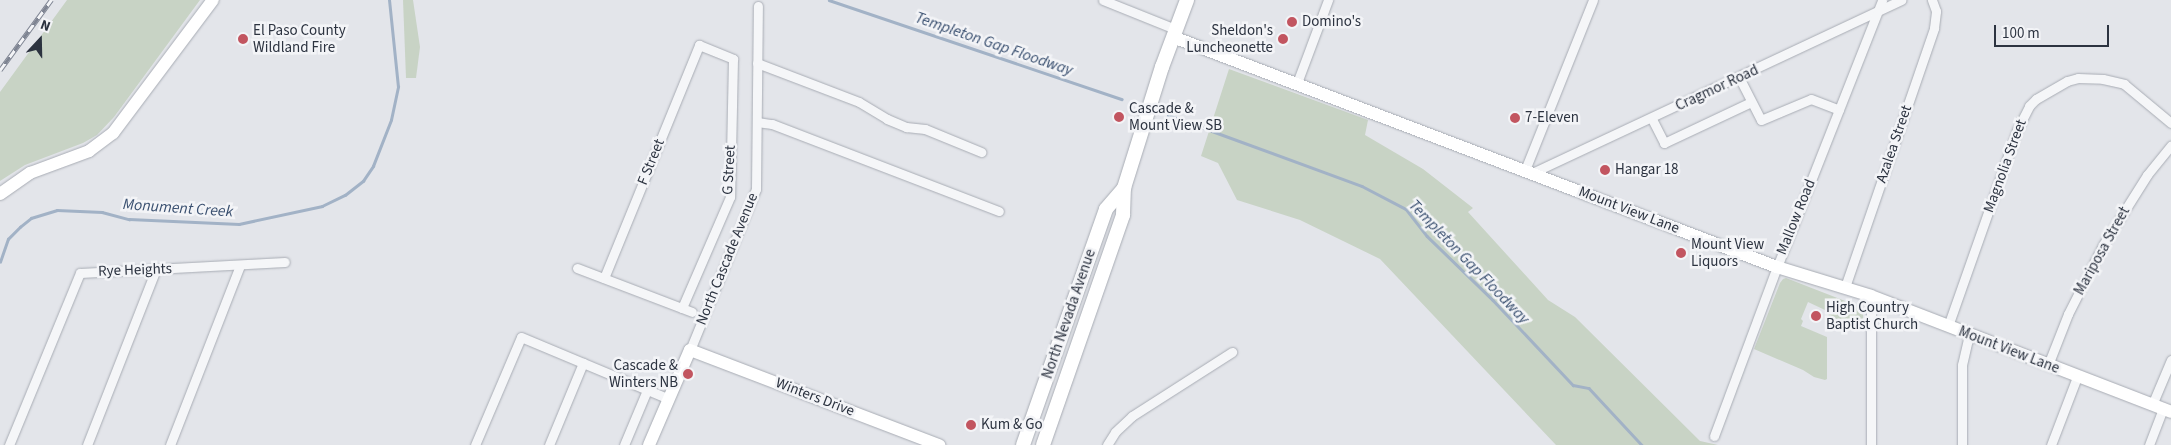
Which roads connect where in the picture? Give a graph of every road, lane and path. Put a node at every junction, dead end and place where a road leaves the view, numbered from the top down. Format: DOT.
graph roads {
  1 [pos="213,0"];
  2 [pos="1103,0"];
  3 [pos="1186,0"];
  4 [pos="1328,0"];
  5 [pos="1593,0"];
  6 [pos="1882,0"];
  7 [pos="1902,0"];
  8 [pos="1932,0"];
  9 [pos="758,6"];
  10 [pos="1877,12"];
  11 [pos="1174,33"];
  12 [pos="699,45"];
  13 [pos="757,63"];
  14 [pos="1739,77"];
  15 [pos="1297,83"];
  16 [pos="1751,102"];
  17 [pos="1839,110"];
  18 [pos="1652,119"];
  19 [pos="758,122"];
  20 [pos="2171,123"];
  21 [pos="2171,145"];
  22 [pos="981,152"];
  23 [pos="1528,171"];
  24 [pos="1124,188"];
  25 [pos="0,194"];
  26 [pos="999,211"];
  27 [pos="285,262"];
  28 [pos="240,265"];
  29 [pos="1777,267"];
  30 [pos="577,268"];
  31 [pos="156,269"];
  32 [pos="604,278"];
  33 [pos="1845,287"];
  34 [pos="1870,296"];
  35 [pos="682,308"];
  36 [pos="697,314"];
  37 [pos="1948,326"];
  38 [pos="1969,334"];
  39 [pos="690,350"];
  40 [pos="1232,352"];
  41 [pos="2171,360"];
  42 [pos="583,363"];
  43 [pos="2048,365"];
  44 [pos="2077,377"];
  45 [pos="647,390"];
  46 [pos="669,399"];
  47 [pos="1057,406"];
  48 [pos="2162,409"];
  49 [pos="1714,436"];
  50 [pos="9,445"];
  51 [pos="87,445"];
  52 [pos="170,445"];
  53 [pos="475,445"];
  54 [pos="549,445"];
  55 [pos="624,445"];
  56 [pos="649,445"];
  57 [pos="939,445"];
  58 [pos="1023,445"];
  59 [pos="1043,445"];
  60 [pos="1052,445"];
  61 [pos="1107,445"];
  62 [pos="1871,445"];
  63 [pos="1962,445"];
  64 [pos="2051,445"];
  65 [pos="2149,445"];
  1 -- 25 [label="street"];
  2 -- 11 [label="street, Mount View Lane"];
  3 -- 11 [label="main road, North Nevada Avenue"];
  4 -- 15 [label="street"];
  5 -- 23 [label="street"];
  6 -- 10 [label="street, Mallow Road"];
  7 -- 10 [label="street, Cragmor Road"];
  8 -- 33 [label="street, Azalea Street"];
  9 -- 13 [label="street, North Cascade Avenue"];
  10 -- 14 [label="street, Cragmor Road"];
  10 -- 17 [label="street, Mallow Road"];
  11 -- 15 [label="street, Mount View Lane"];
  11 -- 24 [label="main road, North Nevada Avenue"];
  12 -- 32 [label="street, F Street"];
  12 -- 35 [label="street, G Street"];
  13 -- 19 [label="street, North Cascade Avenue"];
  13 -- 22 [label="street"];
  14 -- 16 [label="street"];
  14 -- 18 [label="street, Cragmor Road"];
  15 -- 23 [label="street, Mount View Lane"];
  16 -- 17 [label="street"];
  16 -- 18 [label="street"];
  17 -- 29 [label="street, Mallow Road"];
  18 -- 23 [label="street, Cragmor Road"];
  19 -- 26 [label="street"];
  19 -- 36 [label="street, North Cascade Avenue"];
  20 -- 37 [label="street, Magnolia Street"];
  21 -- 43 [label="street, Mariposa Street"];
  23 -- 29 [label="street, Mount View Lane"];
  24 -- 47 [label="main road, North Nevada Avenue"];
  24 -- 58 [label="main road, North Nevada Avenue"];
  27 -- 28 [label="street, Rye Heights"];
  28 -- 31 [label="street, Rye Heights"];
  28 -- 52 [label="street"];
  29 -- 33 [label="street, Mount View Lane"];
  29 -- 49 [label="street, Mallow Road"];
  30 -- 32 [label="street"];
  31 -- 50 [label="street, Rye Heights"];
  31 -- 51 [label="street"];
  32 -- 35 [label="street"];
  33 -- 34 [label="street, Mount View Lane"];
  34 -- 37 [label="street, Mount View Lane"];
  34 -- 62 [label="street"];
  35 -- 36 [label="street"];
  36 -- 39 [label="street, North Cascade Avenue"];
  37 -- 38 [label="street, Mount View Lane"];
  38 -- 43 [label="street, Mount View Lane"];
  38 -- 63 [label="street"];
  39 -- 46 [label="street, North Cascade Avenue"];
  39 -- 57 [label="street, Winters Drive"];
  40 -- 61 [label="street"];
  41 -- 48 [label="street"];
  42 -- 45 [label="street"];
  42 -- 53 [label="street"];
  42 -- 54 [label="street"];
  43 -- 44 [label="street, Mount View Lane"];
  44 -- 48 [label="street, Mount View Lane"];
  44 -- 64 [label="street"];
  45 -- 46 [label="street"];
  45 -- 55 [label="street"];
  46 -- 56 [label="street, North Cascade Avenue"];
  47 -- 59 [label="main road, North Nevada Avenue"];
  47 -- 60 [label="main road"];
  48 -- 65 [label="street"];
}
